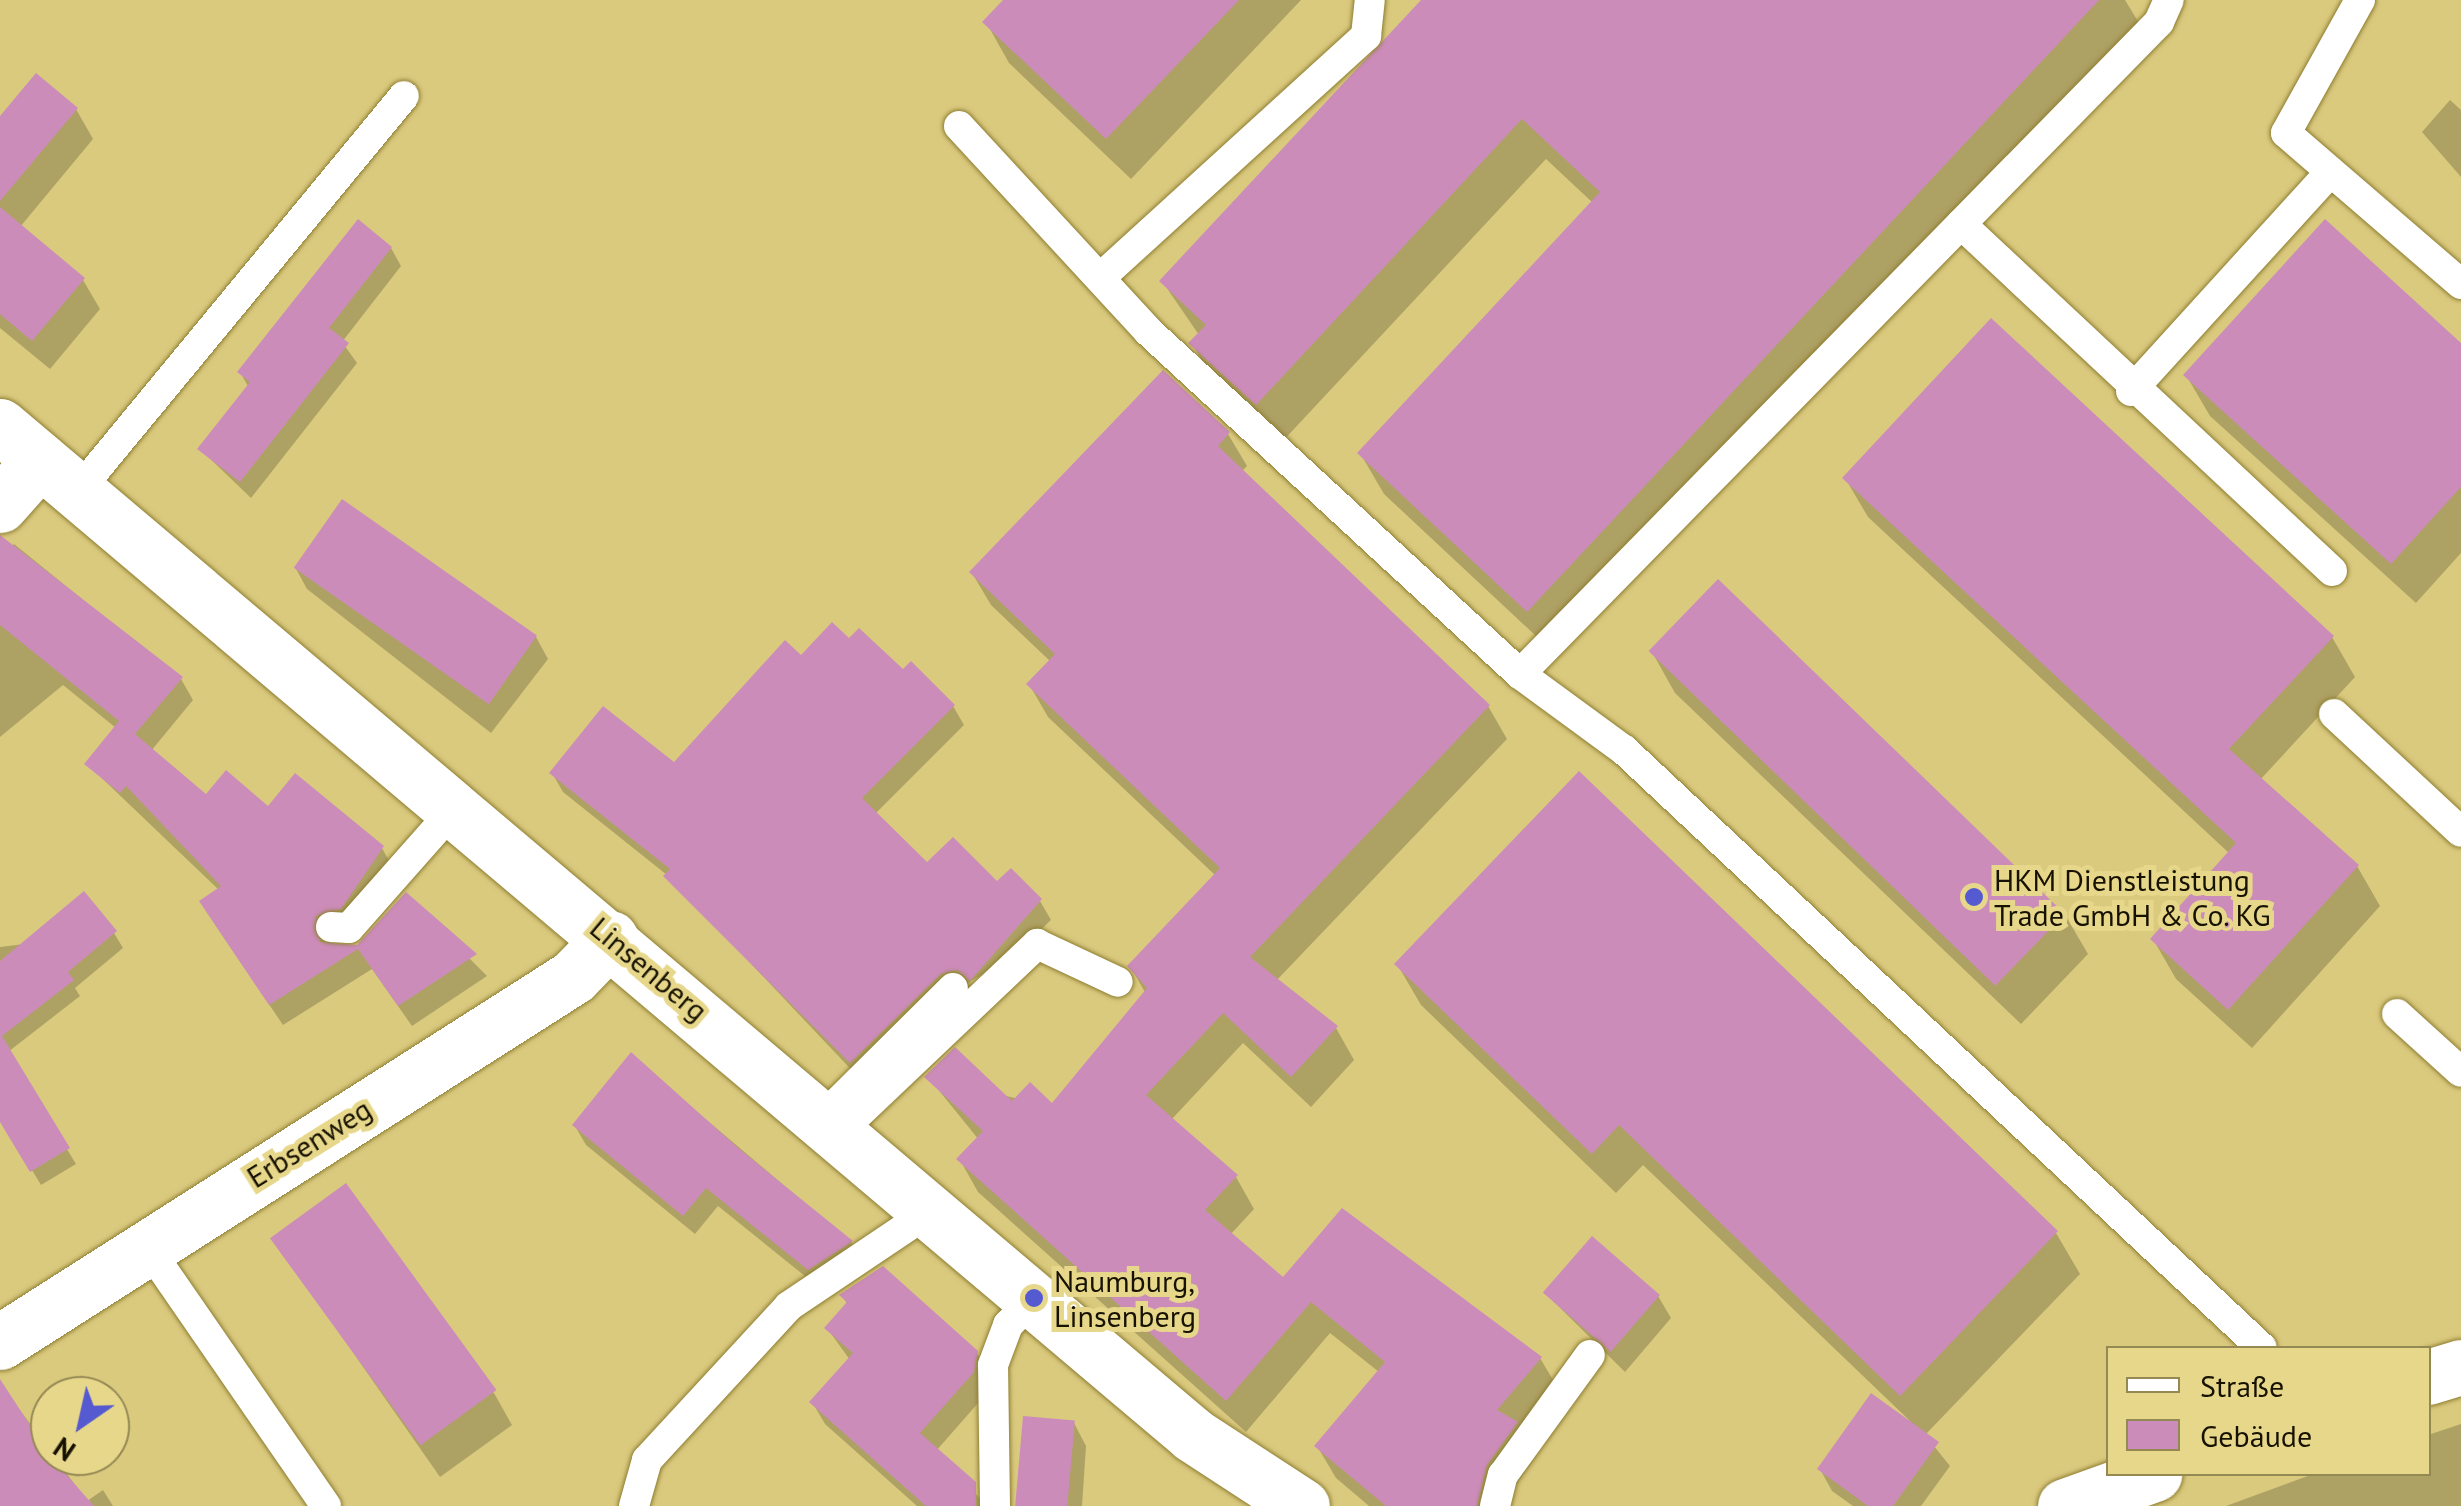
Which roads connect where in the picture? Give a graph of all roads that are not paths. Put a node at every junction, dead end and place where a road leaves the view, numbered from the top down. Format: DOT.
graph roads {
  1 [pos="1370,0"];
  2 [pos="2168,0"];
  3 [pos="2360,0"];
  4 [pos="404,96"];
  5 [pos="959,126"];
  6 [pos="2330,172"];
  7 [pos="1961,224"];
  8 [pos="1100,278"];
  9 [pos="2461,284"];
  10 [pos="2131,391"];
  11 [pos="0,426"];
  12 [pos="59,476"];
  13 [pos="0,506"];
  14 [pos="2332,571"];
  15 [pos="1520,674"];
  16 [pos="2334,714"];
  17 [pos="456,807"];
  18 [pos="2461,832"];
  19 [pos="331,927"];
  20 [pos="611,938"];
  21 [pos="1118,982"];
  22 [pos="952,988"];
  23 [pos="2396,1014"];
  24 [pos="2461,1072"];
  25 [pos="831,1124"];
  26 [pos="932,1210"];
  27 [pos="146,1246"];
  28 [pos="1034,1298"];
  29 [pos="0,1342"];
  30 [pos="2260,1346"];
  31 [pos="1590,1355"];
  32 [pos="2461,1367"];
  33 [pos="2431,1376"];
  34 [pos="2148,1476"];
  35 [pos="326,1506"];
  36 [pos="634,1506"];
  37 [pos="995,1506"];
  38 [pos="1302,1506"];
  39 [pos="1494,1506"];
  40 [pos="2065,1506"];
  1 -- 8 [label="lane"];
  2 -- 7 [label="lane"];
  3 -- 6 [label="lane"];
  4 -- 12 [label="lane"];
  5 -- 8 [label="lane"];
  6 -- 9 [label="lane"];
  6 -- 10 [label="lane"];
  7 -- 10 [label="lane"];
  7 -- 15 [label="lane"];
  8 -- 15 [label="lane"];
  10 -- 14 [label="lane"];
  11 -- 12 [label="main road, Linsenberg"];
  12 -- 13 [label="main road"];
  12 -- 17 [label="main road, Linsenberg"];
  15 -- 30 [label="lane"];
  16 -- 18 [label="lane"];
  17 -- 19 [label="lane"];
  17 -- 20 [label="main road, Linsenberg"];
  20 -- 25 [label="main road, Linsenberg"];
  20 -- 27 [label="main road, Erbsenweg"];
  21 -- 25 [label="lane"];
  22 -- 25 [label="lane"];
  23 -- 24 [label="lane"];
  25 -- 26 [label="main road, Linsenberg"];
  26 -- 28 [label="main road, Linsenberg"];
  26 -- 36 [label="lane"];
  27 -- 29 [label="main road, Erbsenweg"];
  27 -- 35 [label="lane"];
  28 -- 37 [label="lane"];
  28 -- 38 [label="main road, Linsenberg"];
  31 -- 39 [label="lane"];
  32 -- 33 [label="main road"];
  34 -- 40 [label="main road"];
}
